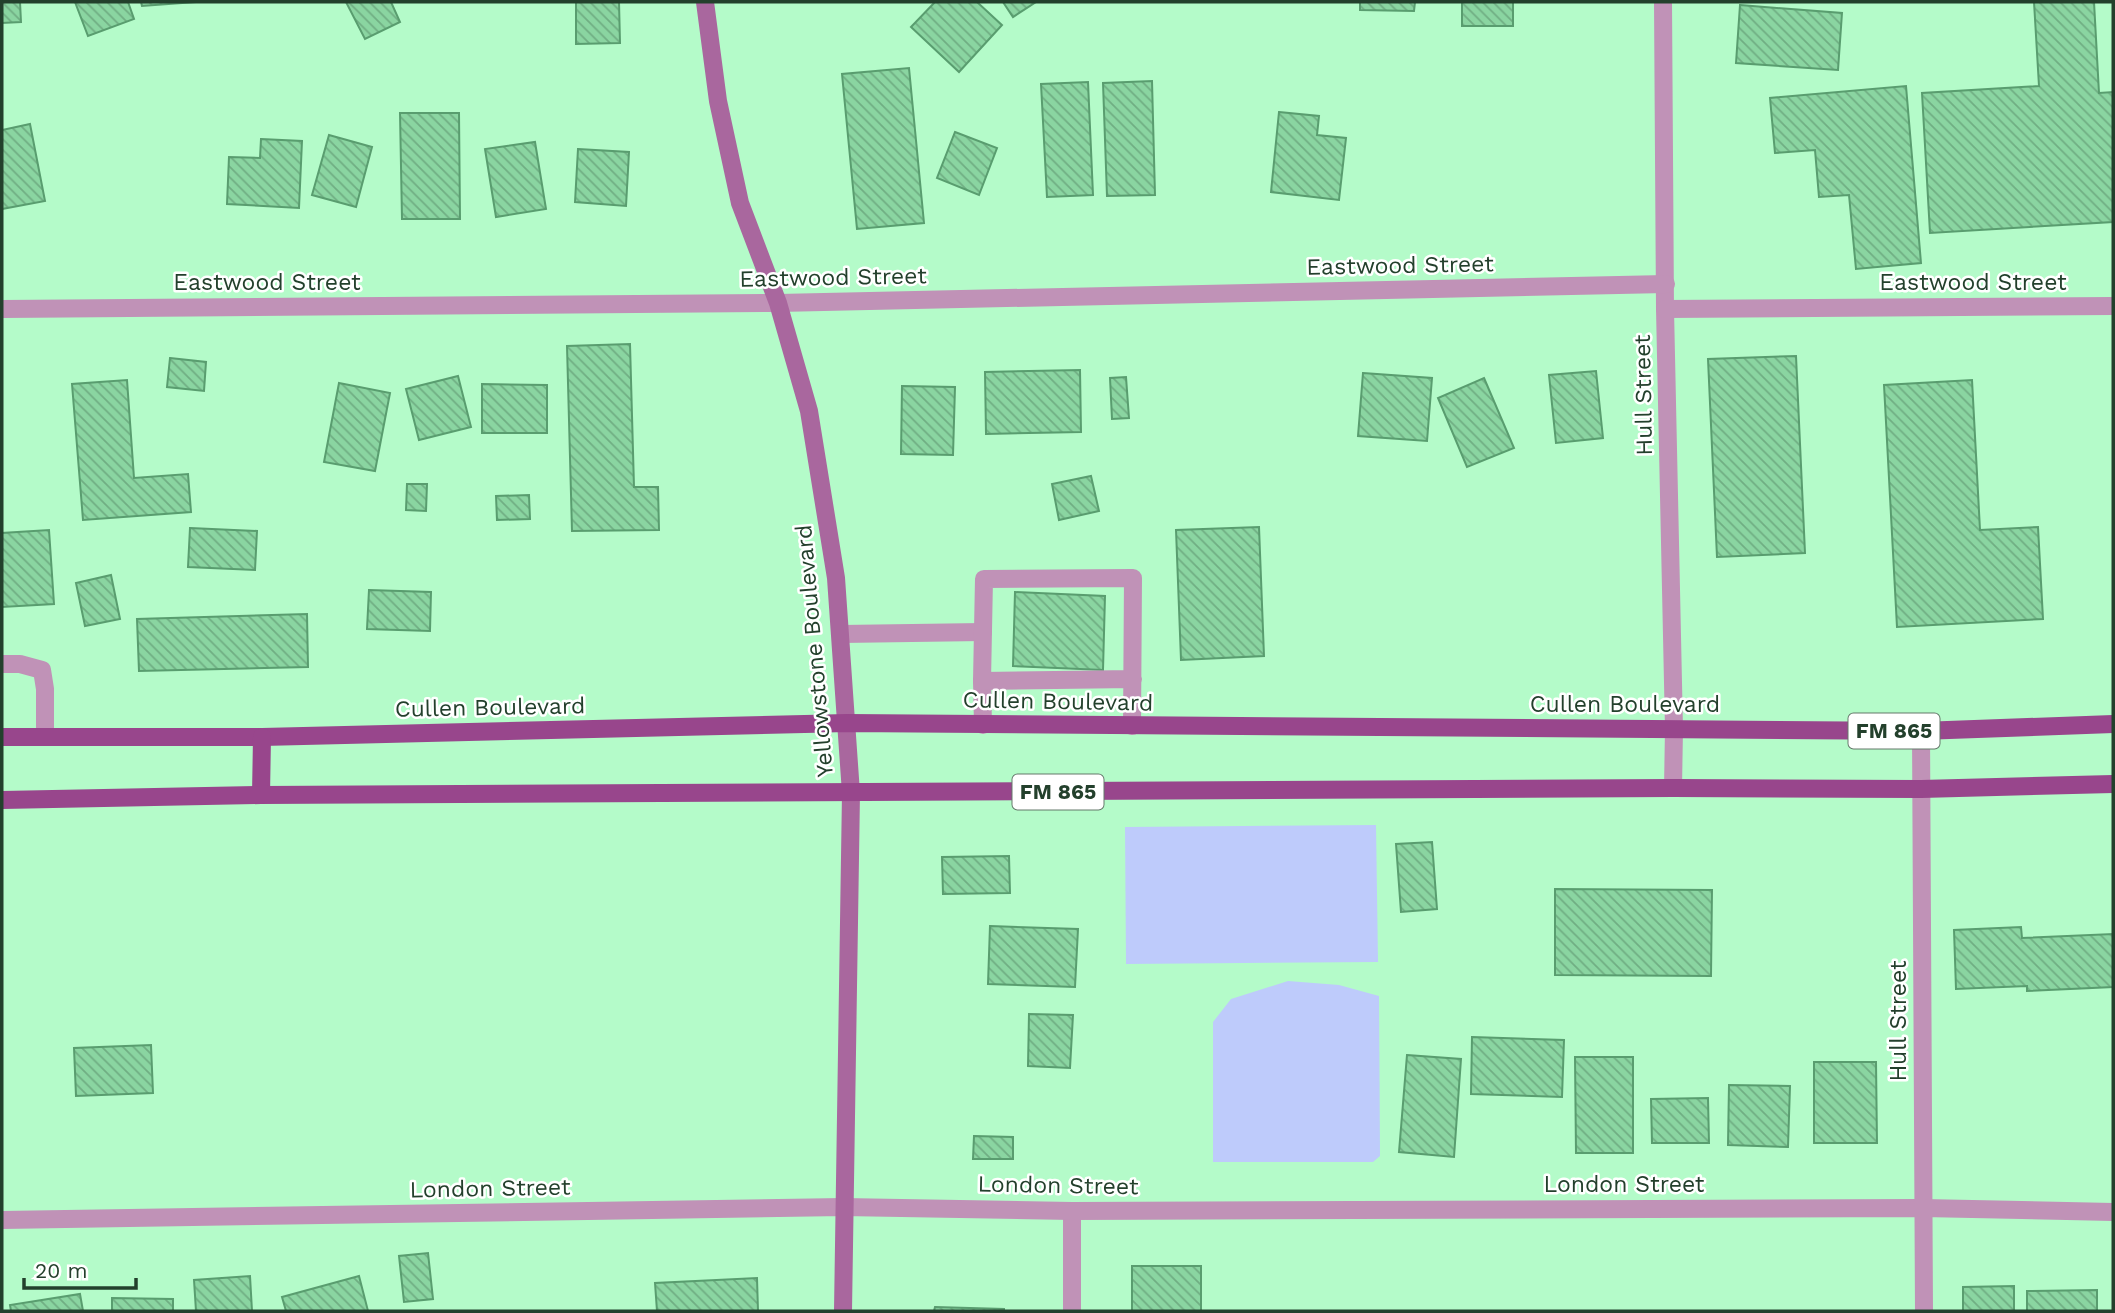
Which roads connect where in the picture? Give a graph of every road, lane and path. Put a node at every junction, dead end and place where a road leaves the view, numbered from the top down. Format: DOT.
graph roads {
  1 [pos="705,2"];
  2 [pos="1663,2"];
  3 [pos="1666,284"];
  4 [pos="778,303"];
  5 [pos="2113,306"];
  6 [pos="2,309"];
  7 [pos="1665,309"];
  8 [pos="983,632"];
  9 [pos="841,634"];
  10 [pos="2,664"];
  11 [pos="1133,679"];
  12 [pos="982,681"];
  13 [pos="847,723"];
  14 [pos="2113,724"];
  15 [pos="983,725"];
  16 [pos="1132,726"];
  17 [pos="1674,729"];
  18 [pos="1921,731"];
  19 [pos="2,737"];
  20 [pos="45,737"];
  21 [pos="262,737"];
  22 [pos="2113,784"];
  23 [pos="1673,788"];
  24 [pos="1921,789"];
  25 [pos="852,793"];
  26 [pos="261,795"];
  27 [pos="2,800"];
  28 [pos="844,1207"];
  29 [pos="1923,1208"];
  30 [pos="1072,1211"];
  31 [pos="2113,1212"];
  32 [pos="2,1220"];
  33 [pos="843,1311"];
  34 [pos="1072,1311"];
  35 [pos="1924,1311"];
  1 -- 4 [label="street, Yellowstone Boulevard"];
  2 -- 3 [label="street, Hull Street"];
  3 -- 4 [label="street, Eastwood Street"];
  3 -- 7 [label="street, Hull Street"];
  4 -- 6 [label="street, Eastwood Street"];
  4 -- 9 [label="street, Yellowstone Boulevard"];
  5 -- 7 [label="street, Eastwood Street"];
  7 -- 17 [label="street, Hull Street"];
  8 -- 9 [label="street"];
  8 -- 11 [label="street"];
  8 -- 12 [label="street"];
  9 -- 13 [label="street, Yellowstone Boulevard"];
  10 -- 20 [label="street"];
  11 -- 12 [label="street"];
  11 -- 16 [label="street"];
  12 -- 15 [label="street"];
  13 -- 15 [label="main road, Cullen Boulevard / FM 865"];
  13 -- 21 [label="main road, Cullen Boulevard / FM 865"];
  13 -- 25 [label="street, Yellowstone Boulevard"];
  14 -- 18 [label="main road, Cullen Boulevard / FM 865"];
  15 -- 16 [label="main road, Cullen Boulevard / FM 865"];
  16 -- 17 [label="main road, Cullen Boulevard / FM 865"];
  17 -- 18 [label="main road, Cullen Boulevard / FM 865"];
  17 -- 23 [label="street, Hull Street"];
  18 -- 24 [label="street, Hull Street"];
  19 -- 20 [label="main road, Cullen Boulevard / FM 865"];
  20 -- 21 [label="main road, Cullen Boulevard / FM 865"];
  21 -- 26 [label="main road"];
  22 -- 24 [label="main road, FM 865"];
  23 -- 24 [label="main road, FM 865"];
  23 -- 25 [label="main road, FM 865"];
  24 -- 29 [label="street, Hull Street"];
  25 -- 26 [label="main road, FM 865"];
  25 -- 28 [label="street, Yellowstone Boulevard"];
  26 -- 27 [label="main road, FM 865"];
  28 -- 30 [label="street, London Street"];
  28 -- 32 [label="street, London Street"];
  28 -- 33 [label="street, Yellowstone Boulevard"];
  29 -- 30 [label="street, London Street"];
  29 -- 31 [label="street, London Street"];
  29 -- 35 [label="street, Hull Street"];
  30 -- 34 [label="street"];
}
